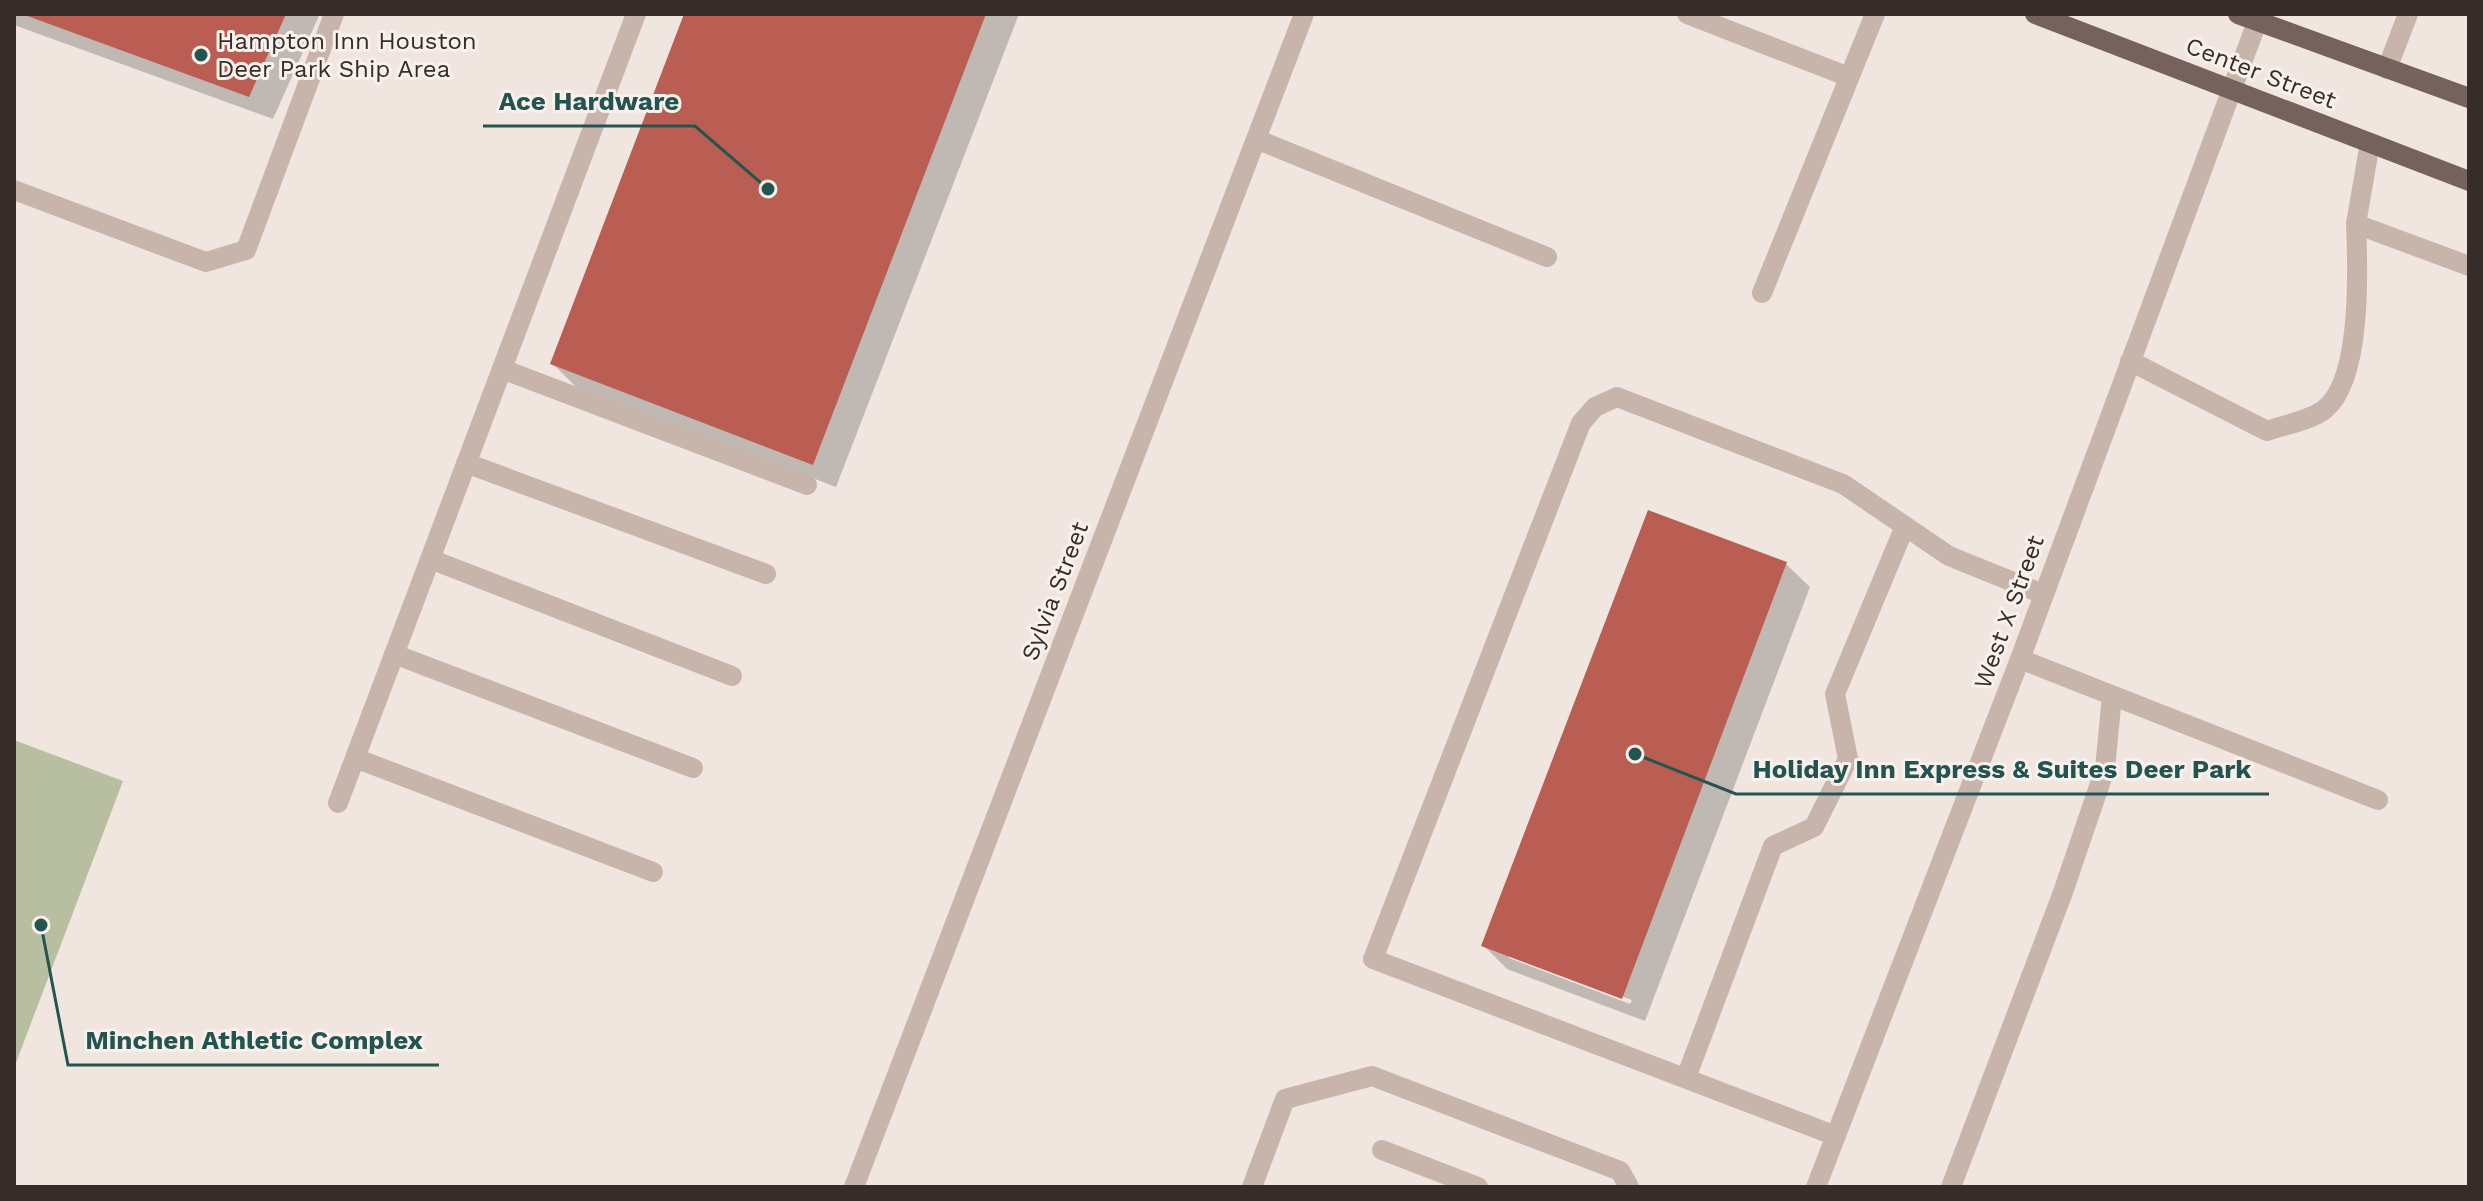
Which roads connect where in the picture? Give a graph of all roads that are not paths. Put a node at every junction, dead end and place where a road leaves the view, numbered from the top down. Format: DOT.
graph roads {
  1 [pos="334,14"];
  2 [pos="636,14"];
  3 [pos="1304,14"];
  4 [pos="1687,14"];
  5 [pos="1875,14"];
  6 [pos="2035,14"];
  7 [pos="2408,14"];
  8 [pos="2252,16"];
  9 [pos="2387,69"];
  10 [pos="1849,77"];
  11 [pos="2230,90"];
  12 [pos="2469,98"];
  13 [pos="1256,139"];
  14 [pos="2370,143"];
  15 [pos="2469,181"];
  16 [pos="14,190"];
  17 [pos="2356,224"];
  18 [pos="1547,257"];
  19 [pos="2469,266"];
  20 [pos="1762,293"];
  21 [pos="2130,361"];
  22 [pos="502,369"];
  23 [pos="466,463"];
  24 [pos="807,485"];
  25 [pos="1905,526"];
  26 [pos="430,559"];
  27 [pos="766,574"];
  28 [pos="2043,594"];
  29 [pos="394,654"];
  30 [pos="2020,659"];
  31 [pos="732,676"];
  32 [pos="2112,696"];
  33 [pos="355,758"];
  34 [pos="693,768"];
  35 [pos="2378,800"];
  36 [pos="338,803"];
  37 [pos="653,872"];
  38 [pos="1686,1078"];
  39 [pos="1836,1136"];
  40 [pos="1382,1150"];
  41 [pos="854,1187"];
  42 [pos="1252,1187"];
  43 [pos="1478,1187"];
  44 [pos="1629,1187"];
  45 [pos="1816,1187"];
  46 [pos="1951,1187"];
  1 -- 16 [label="street"];
  2 -- 22 [label="street"];
  3 -- 13 [label="street, Sylvia Street"];
  4 -- 10 [label="street"];
  5 -- 10 [label="street"];
  6 -- 11 [label="main road, Center Street"];
  7 -- 9 [label="street"];
  8 -- 9 [label="main road, Center Street"];
  8 -- 11 [label="street, West X Street"];
  9 -- 12 [label="main road, Center Street"];
  10 -- 20 [label="street"];
  11 -- 14 [label="main road, Center Street"];
  11 -- 21 [label="street, West X Street"];
  13 -- 18 [label="street"];
  13 -- 41 [label="street, Sylvia Street"];
  14 -- 15 [label="main road, Center Street"];
  14 -- 17 [label="street"];
  17 -- 19 [label="street"];
  17 -- 21 [label="street"];
  21 -- 28 [label="street, West X Street"];
  22 -- 23 [label="street"];
  22 -- 24 [label="street"];
  23 -- 26 [label="street"];
  23 -- 27 [label="street"];
  25 -- 28 [label="street"];
  25 -- 38 [label="street"];
  25 -- 38 [label="street"];
  26 -- 29 [label="street"];
  26 -- 31 [label="street"];
  28 -- 30 [label="street, West X Street"];
  29 -- 33 [label="street"];
  29 -- 34 [label="street"];
  30 -- 32 [label="street"];
  30 -- 39 [label="street, West X Street"];
  32 -- 35 [label="street"];
  32 -- 46 [label="street"];
  33 -- 36 [label="street"];
  33 -- 37 [label="street"];
  38 -- 39 [label="street"];
  39 -- 45 [label="street, West X Street"];
  40 -- 43 [label="street"];
  42 -- 44 [label="street"];
}
